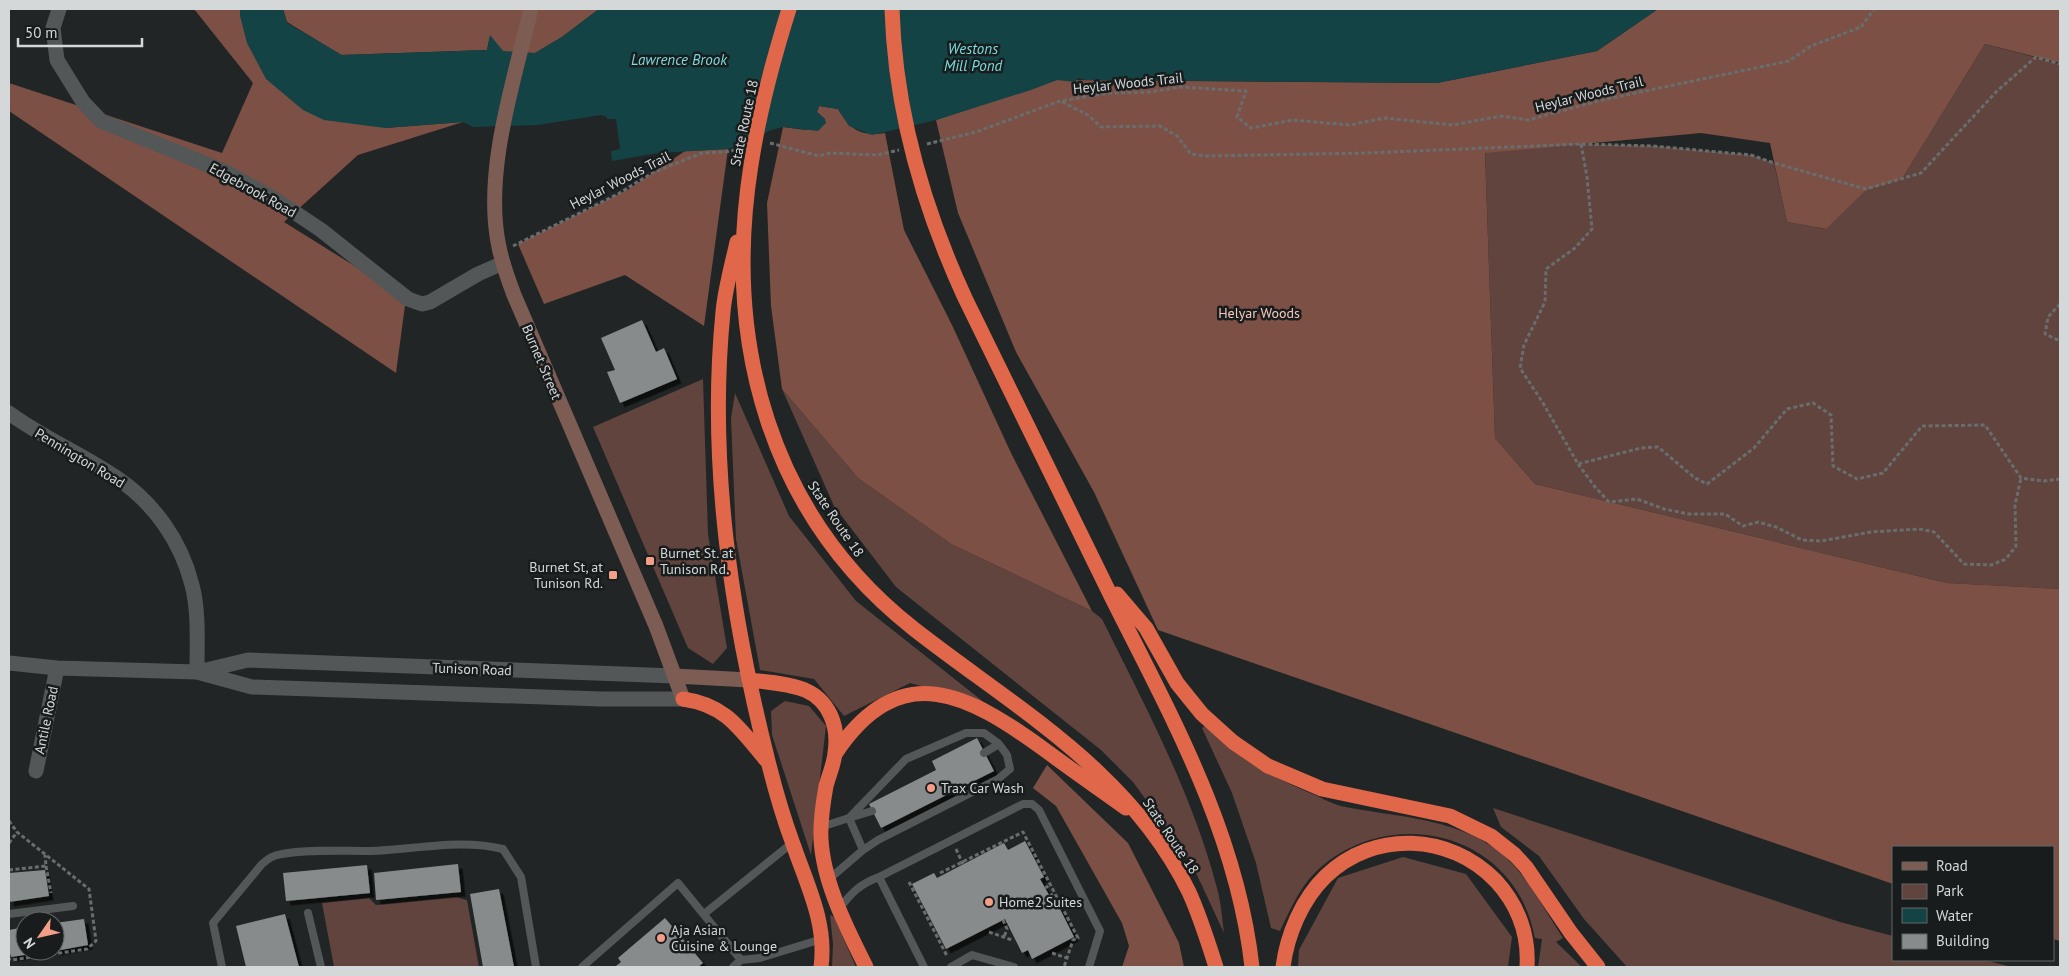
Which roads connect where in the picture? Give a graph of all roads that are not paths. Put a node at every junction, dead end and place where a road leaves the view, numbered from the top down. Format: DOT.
graph roads {
  1 [pos="59,9"];
  2 [pos="531,9"];
  3 [pos="788,9"];
  4 [pos="892,9"];
  5 [pos="747,197"];
  6 [pos="503,263"];
  7 [pos="9,414"];
  8 [pos="1102,576"];
  9 [pos="9,663"];
  10 [pos="57,668"];
  11 [pos="481,669"];
  12 [pos="197,672"];
  13 [pos="675,676"];
  14 [pos="749,680"];
  15 [pos="480,695"];
  16 [pos="684,699"];
  17 [pos="1000,744"];
  18 [pos="984,752"];
  19 [pos="835,754"];
  20 [pos="768,762"];
  21 [pos="36,771"];
  22 [pos="872,811"];
  23 [pos="849,818"];
  24 [pos="1146,823"];
  25 [pos="821,826"];
  26 [pos="792,843"];
  27 [pos="863,850"];
  28 [pos="879,877"];
  29 [pos="828,880"];
  30 [pos="73,906"];
  31 [pos="840,908"];
  32 [pos="308,913"];
  33 [pos="9,914"];
  34 [pos="704,914"];
  35 [pos="822,939"];
  36 [pos="741,960"];
  37 [pos="222,967"];
  38 [pos="321,967"];
  39 [pos="536,967"];
  40 [pos="582,967"];
  41 [pos="733,967"];
  42 [pos="821,967"];
  43 [pos="866,967"];
  44 [pos="924,967"];
  45 [pos="951,967"];
  46 [pos="1014,967"];
  47 [pos="1089,967"];
  48 [pos="1216,967"];
  49 [pos="1252,967"];
  50 [pos="1283,967"];
  51 [pos="1527,967"];
  52 [pos="1598,967"];
  1 -- 6 [label="street, Edgebrook Road"];
  2 -- 6 [label="street, Burnet Street"];
  3 -- 5 [label="highway, State Route 18"];
  4 -- 8 [label="highway"];
  5 -- 14 [label="highway"];
  5 -- 24 [label="highway, State Route 18"];
  6 -- 13 [label="street, Burnet Street"];
  7 -- 12 [label="street, Pennington Road"];
  8 -- 49 [label="highway"];
  8 -- 52 [label="highway"];
  9 -- 10 [label="street, Tunison Road"];
  10 -- 12 [label="street, Tunison Road"];
  10 -- 21 [label="street, Antile Road"];
  11 -- 12 [label="street, Tunison Road"];
  11 -- 13 [label="street, Tunison Road"];
  11 -- 15 [label="street"];
  12 -- 15 [label="street, Tunison Road"];
  13 -- 14 [label="street, Tunison Road"];
  13 -- 16 [label="street, Burnet Street"];
  14 -- 19 [label="highway"];
  14 -- 20 [label="highway"];
  15 -- 16 [label="street, Tunison Road"];
  16 -- 20 [label="highway"];
  17 -- 18 [label="lane"];
  17 -- 23 [label="lane"];
  17 -- 27 [label="lane"];
  19 -- 24 [label="highway"];
  19 -- 25 [label="highway"];
  20 -- 26 [label="highway"];
  22 -- 23 [label="lane"];
  23 -- 25 [label="lane"];
  23 -- 27 [label="lane"];
  24 -- 48 [label="highway, State Route 18"];
  25 -- 29 [label="highway"];
  26 -- 34 [label="lane"];
  26 -- 35 [label="highway"];
  27 -- 29 [label="lane"];
  28 -- 31 [label="lane"];
  28 -- 44 [label="lane"];
  28 -- 47 [label="lane"];
  29 -- 31 [label="highway"];
  30 -- 33 [label="lane"];
  31 -- 43 [label="highway"];
  32 -- 38 [label="lane"];
  34 -- 36 [label="lane"];
  34 -- 40 [label="lane"];
  35 -- 36 [label="lane"];
  35 -- 42 [label="highway"];
  36 -- 41 [label="lane"];
  37 -- 39 [label="lane"];
  45 -- 46 [label="lane"];
  50 -- 51 [label="highway"];
}
